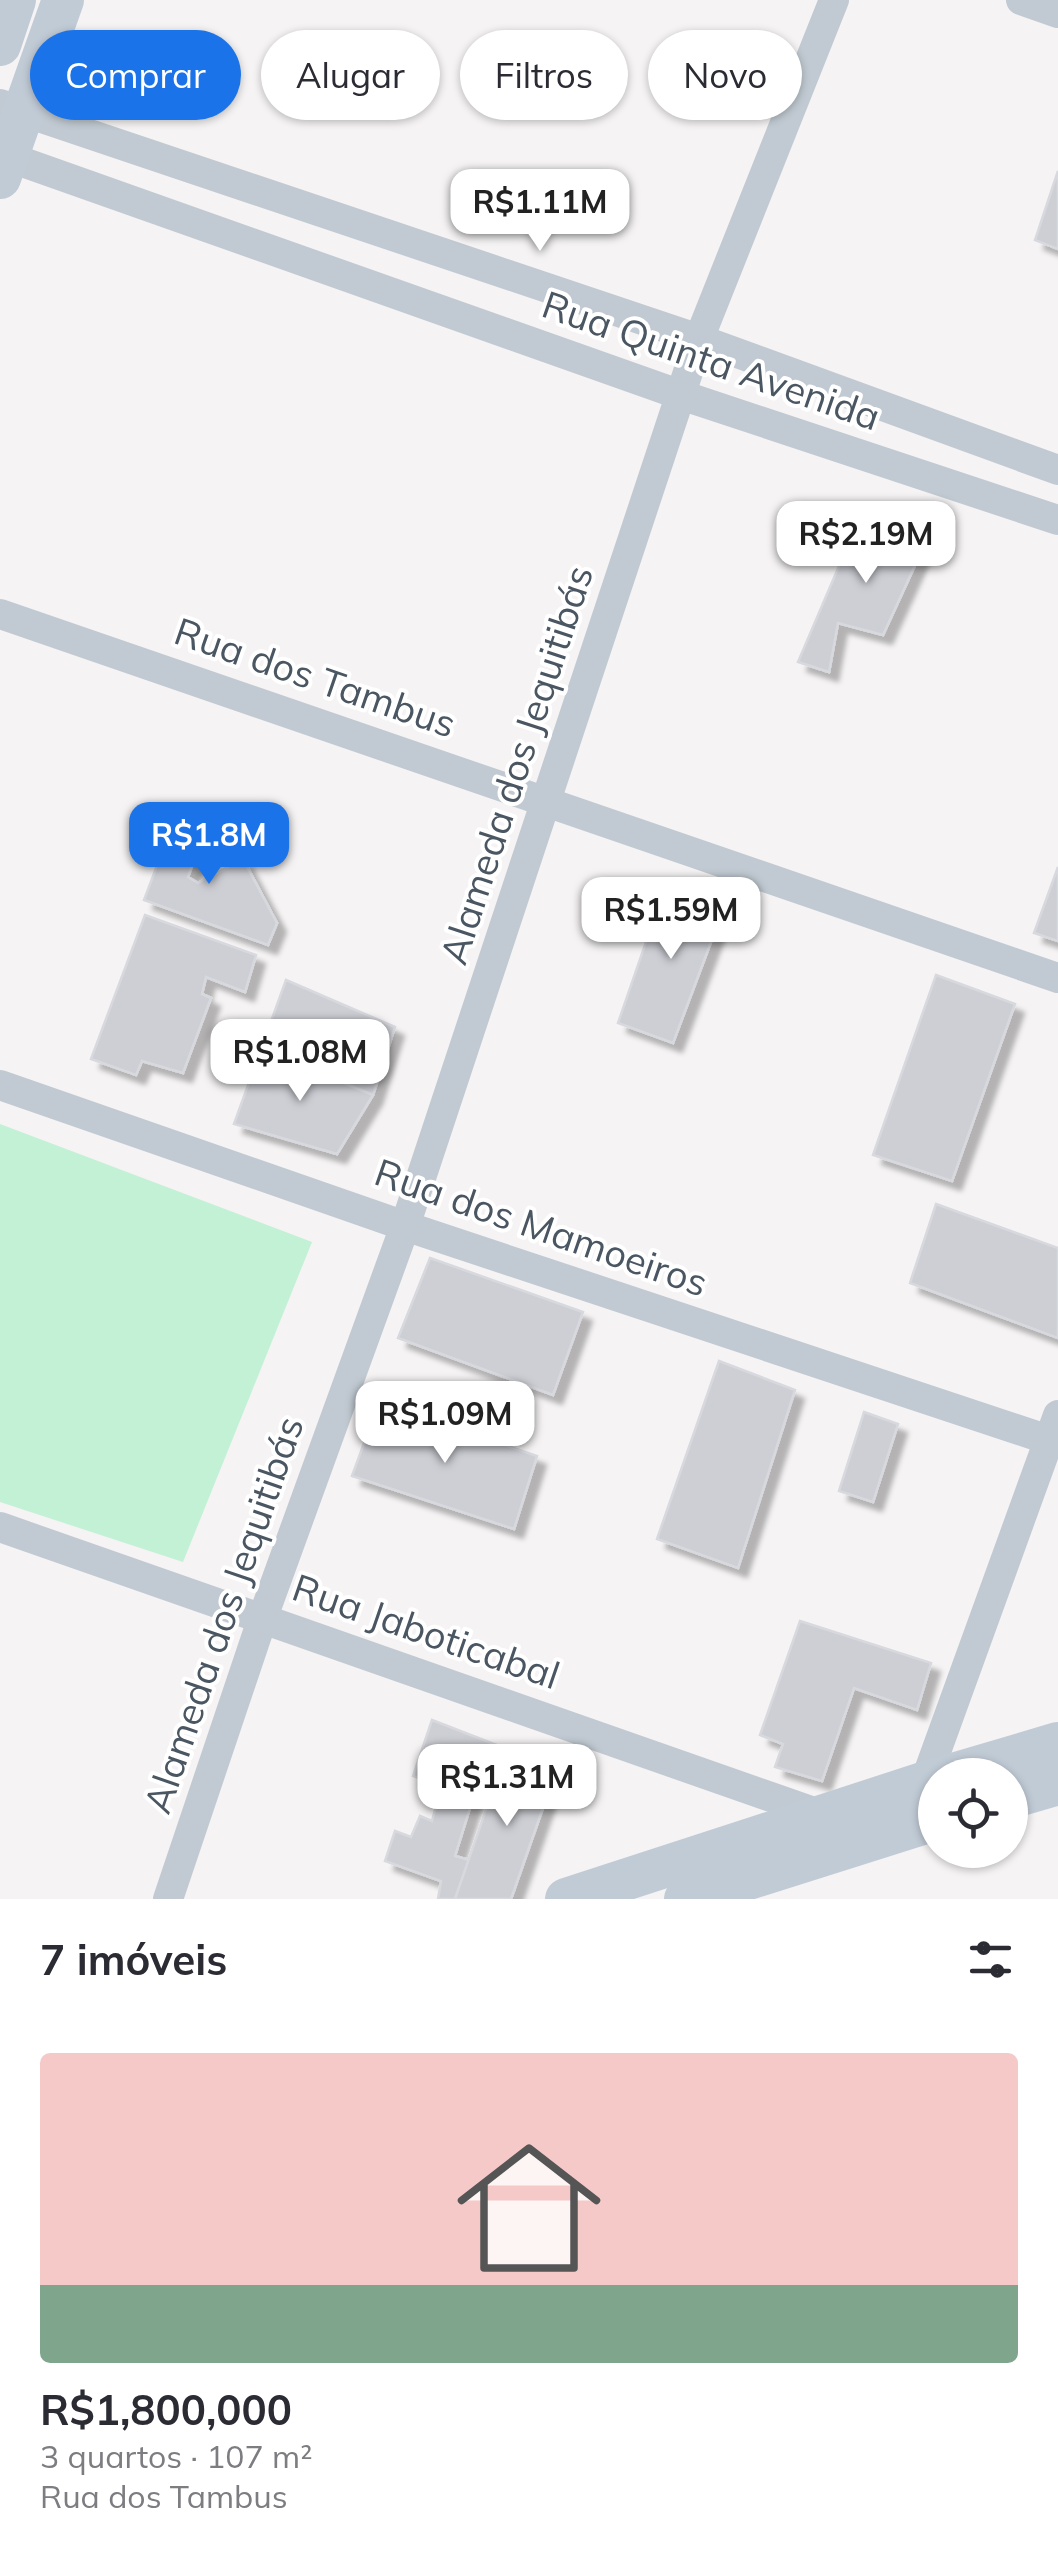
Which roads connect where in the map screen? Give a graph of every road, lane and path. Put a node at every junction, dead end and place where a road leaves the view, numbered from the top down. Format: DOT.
graph roads {
  1 [pos="15,0"];
  2 [pos="64,0"];
  3 [pos="834,0"];
  4 [pos="1021,0"];
  5 [pos="1058,13"];
  6 [pos="0,44"];
  7 [pos="12,108"];
  8 [pos="3,163"];
  9 [pos="699,339"];
  10 [pos="681,396"];
  11 [pos="1058,470"];
  12 [pos="1058,520"];
  13 [pos="0,614"];
  14 [pos="549,800"];
  15 [pos="1058,978"];
  16 [pos="0,1085"];
  17 [pos="405,1226"];
  18 [pos="1055,1433"];
  19 [pos="0,1527"];
  20 [pos="262,1617"];
  21 [pos="1058,1743"];
  22 [pos="944,1758"];
  23 [pos="1023,1758"];
  24 [pos="1058,1784"];
  25 [pos="1028,1793"];
  26 [pos="918,1799"];
  27 [pos="918,1802"];
  28 [pos="825,1816"];
  29 [pos="168,1899"];
  30 [pos="566,1899"];
  31 [pos="685,1899"];
  1 -- 6 [label="street"];
  2 -- 7 [label="street"];
  3 -- 9 [label="street, Alameda dos Jequitibás"];
  4 -- 5 [label="street"];
  7 -- 8 [label="street"];
  7 -- 9 [label="street, Rua Quinta Avenida"];
  8 -- 10 [label="street, Rua Quinta Avenida"];
  9 -- 10 [label="street, Alameda dos Jequitibás"];
  9 -- 11 [label="street, Rua Quinta Avenida"];
  10 -- 12 [label="street, Rua Quinta Avenida"];
  10 -- 14 [label="street, Alameda dos Jequitibás"];
  13 -- 14 [label="street, Rua dos Tambus"];
  14 -- 15 [label="street, Rua dos Tambus"];
  14 -- 17 [label="street, Alameda dos Jequitibás"];
  16 -- 17 [label="street, Rua dos Mamoeiros"];
  17 -- 18 [label="street, Rua dos Mamoeiros"];
  17 -- 20 [label="street, Alameda dos Jequitibás"];
  18 -- 22 [label="street"];
  19 -- 20 [label="street, Rua Jaboticabal"];
  20 -- 28 [label="street, Rua Jaboticabal"];
  20 -- 29 [label="street, Alameda dos Jequitibás"];
  21 -- 23 [label="street"];
  24 -- 25 [label="street"];
  26 -- 28 [label="street"];
  27 -- 31 [label="street"];
  28 -- 30 [label="street"];
}
